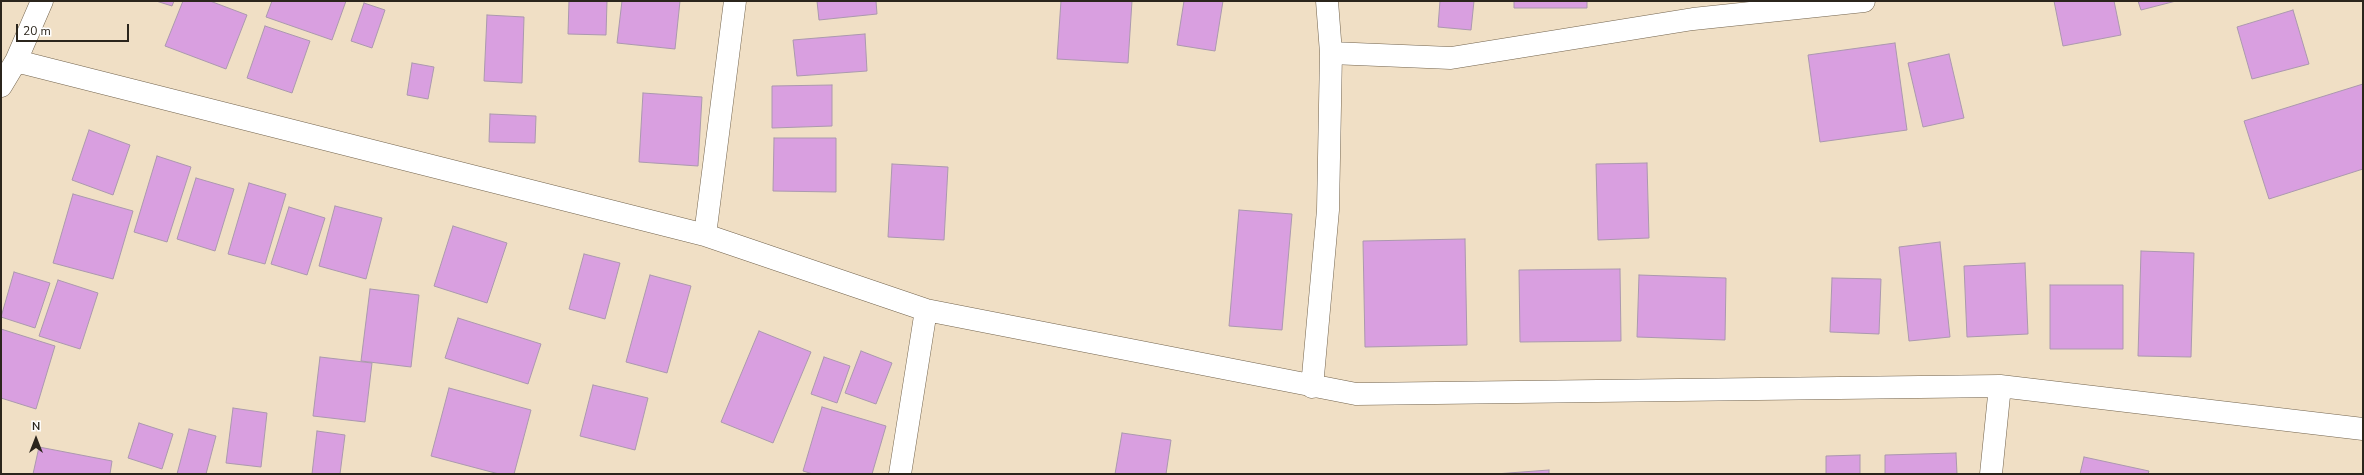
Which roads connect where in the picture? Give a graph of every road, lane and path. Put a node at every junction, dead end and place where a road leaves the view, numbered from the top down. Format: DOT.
graph roads {
  1 [pos="42,1"];
  2 [pos="735,1"];
  3 [pos="1327,1"];
  4 [pos="1864,1"];
  5 [pos="1331,53"];
  6 [pos="16,61"];
  7 [pos="1,86"];
  8 [pos="705,235"];
  9 [pos="926,310"];
  10 [pos="2000,386"];
  11 [pos="1312,387"];
  12 [pos="2363,429"];
  13 [pos="900,474"];
  14 [pos="1991,474"];
  1 -- 6 [label="street"];
  2 -- 8 [label="street"];
  3 -- 5 [label="street"];
  4 -- 5 [label="street"];
  5 -- 11 [label="street"];
  6 -- 7 [label="street"];
  6 -- 8 [label="street"];
  8 -- 9 [label="street"];
  9 -- 11 [label="street"];
  9 -- 13 [label="street"];
  10 -- 11 [label="street"];
  10 -- 12 [label="street"];
  10 -- 14 [label="street"];
}
